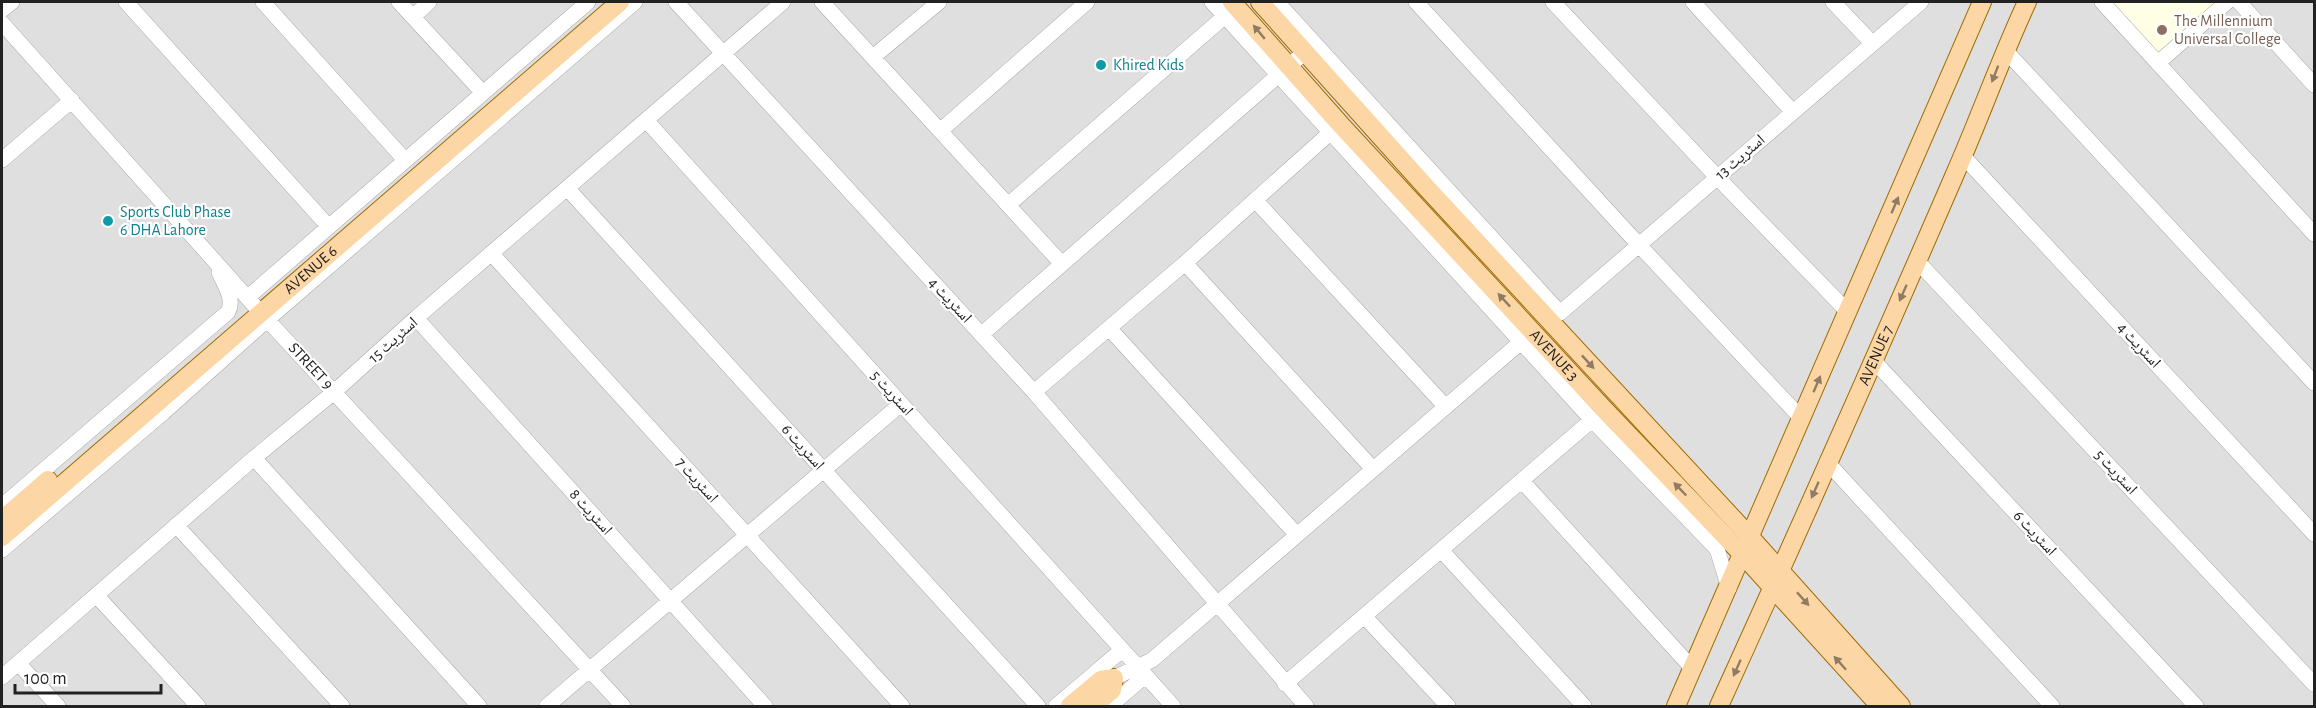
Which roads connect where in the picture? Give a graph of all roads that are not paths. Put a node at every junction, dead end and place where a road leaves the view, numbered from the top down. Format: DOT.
graph roads {
  1 [pos="12,2"];
  2 [pos="126,2"];
  3 [pos="262,2"];
  4 [pos="399,2"];
  5 [pos="429,2"];
  6 [pos="588,2"];
  7 [pos="603,2"];
  8 [pos="620,2"];
  9 [pos="635,2"];
  10 [pos="676,2"];
  11 [pos="783,2"];
  12 [pos="822,2"];
  13 [pos="939,2"];
  14 [pos="1087,2"];
  15 [pos="1212,2"];
  16 [pos="1260,2"];
  17 [pos="1277,2"];
  18 [pos="1416,2"];
  19 [pos="1553,2"];
  20 [pos="1693,2"];
  21 [pos="1833,2"];
  22 [pos="1921,2"];
  23 [pos="1982,2"];
  24 [pos="2027,2"];
  25 [pos="2102,2"];
  26 [pos="2227,2"];
  27 [pos="2239,2"];
  28 [pos="1229,9"];
  29 [pos="2,10"];
  30 [pos="412,17"];
  31 [pos="2,23"];
  32 [pos="1872,43"];
  33 [pos="2005,50"];
  34 [pos="1305,52"];
  35 [pos="722,53"];
  36 [pos="873,57"];
  37 [pos="2159,62"];
  38 [pos="1283,70"];
  39 [pos="2314,85"];
  40 [pos="483,93"];
  41 [pos="72,100"];
  42 [pos="1792,111"];
  43 [pos="646,120"];
  44 [pos="940,131"];
  45 [pos="1331,132"];
  46 [pos="1963,156"];
  47 [pos="404,159"];
  48 [pos="2,160"];
  49 [pos="1717,177"];
  50 [pos="567,188"];
  51 [pos="1255,200"];
  52 [pos="1008,205"];
  53 [pos="329,227"];
  54 [pos="2314,234"];
  55 [pos="1639,245"];
  56 [pos="491,253"];
  57 [pos="212,258"];
  58 [pos="1917,261"];
  59 [pos="1185,263"];
  60 [pos="1062,264"];
  61 [pos="258,308"];
  62 [pos="1848,312"];
  63 [pos="416,318"];
  64 [pos="1109,328"];
  65 [pos="982,334"];
  66 [pos="1527,337"];
  67 [pos="1873,360"];
  68 [pos="2314,383"];
  69 [pos="334,392"];
  70 [pos="1034,392"];
  71 [pos="902,404"];
  72 [pos="1445,406"];
  73 [pos="1802,419"];
  74 [pos="1592,420"];
  75 [pos="254,458"];
  76 [pos="1827,462"];
  77 [pos="1374,469"];
  78 [pos="824,470"];
  79 [pos="1522,481"];
  80 [pos="5,496"];
  81 [pos="2,520"];
  82 [pos="176,525"];
  83 [pos="1704,525"];
  84 [pos="2314,534"];
  85 [pos="1297,535"];
  86 [pos="747,536"];
  87 [pos="2,537"];
  88 [pos="1747,547"];
  89 [pos="2,550"];
  90 [pos="1442,551"];
  91 [pos="1775,580"];
  92 [pos="1729,588"];
  93 [pos="96,594"];
  94 [pos="671,601"];
  95 [pos="1218,604"];
  96 [pos="1365,617"];
  97 [pos="1122,650"];
  98 [pos="18,663"];
  99 [pos="1693,669"];
  100 [pos="590,670"];
  101 [pos="1141,672"];
  102 [pos="2,677"];
  103 [pos="1114,678"];
  104 [pos="1285,684"];
  105 [pos="2314,684"];
  106 [pos="58,706"];
  107 [pos="198,706"];
  108 [pos="342,706"];
  109 [pos="479,706"];
  110 [pos="548,706"];
  111 [pos="623,706"];
  112 [pos="765,706"];
  113 [pos="902,706"];
  114 [pos="1038,706"];
  115 [pos="1056,706"];
  116 [pos="1070,706"];
  117 [pos="1093,706"];
  118 [pos="1110,706"];
  119 [pos="1173,706"];
  120 [pos="1306,706"];
  121 [pos="1448,706"];
  122 [pos="1584,706"];
  123 [pos="1676,706"];
  124 [pos="1719,706"];
  125 [pos="1880,706"];
  126 [pos="1900,706"];
  127 [pos="2052,706"];
  128 [pos="2196,706"];
  1 -- 29 [label="street"];
  2 -- 53 [label="street"];
  3 -- 47 [label="street"];
  4 -- 30 [label="street"];
  5 -- 30 [label="street"];
  6 -- 40 [label="street"];
  7 -- 61 [label="main road, AVENUE 6"];
  8 -- 61 [label="main road, AVENUE 6"];
  9 -- 61 [label="street"];
  10 -- 35 [label="street, اسٹریٹ 4"];
  11 -- 35 [label="street, اسٹریٹ 15"];
  12 -- 36 [label="street"];
  13 -- 36 [label="street"];
  14 -- 44 [label="street"];
  15 -- 28 [label="street"];
  16 -- 34 [label="main road, AVENUE 3"];
  17 -- 55 [label="street, اسٹریٹ 13"];
  18 -- 55 [label="street"];
  19 -- 49 [label="street"];
  20 -- 42 [label="street"];
  21 -- 32 [label="street"];
  22 -- 32 [label="street, اسٹریٹ 13"];
  62 -- 23 [label="main road, one-way"];
  24 -- 33 [label="main road, AVENUE 7"];
  25 -- 37 [label="street"];
  26 -- 37 [label="street"];
  27 -- 39 [label="street"];
  28 -- 38 [label="main road, AVENUE 3"];
  28 -- 52 [label="street"];
  30 -- 40 [label="street"];
  31 -- 41 [label="street, STREET 9"];
  32 -- 42 [label="street, اسٹریٹ 13"];
  33 -- 46 [label="main road, AVENUE 7, one-way"];
  33 -- 68 [label="street"];
  34 -- 38 [label="street"];
  34 -- 88 [label="main road, AVENUE 3, one-way"];
  35 -- 43 [label="street, اسٹریٹ 15"];
  35 -- 65 [label="street, اسٹریٹ 4"];
  36 -- 44 [label="street"];
  37 -- 54 [label="street"];
  38 -- 45 [label="street"];
  38 -- 60 [label="street"];
  66 -- 38 [label="main road, AVENUE 3, one-way"];
  40 -- 47 [label="street"];
  41 -- 48 [label="street"];
  41 -- 57 [label="street, STREET 9"];
  42 -- 49 [label="street, اسٹریٹ 13"];
  43 -- 50 [label="street, اسٹریٹ 15"];
  43 -- 71 [label="street, اسٹریٹ 5"];
  44 -- 52 [label="street"];
  45 -- 51 [label="street"];
  45 -- 66 [label="street"];
  46 -- 58 [label="main road, AVENUE 7"];
  46 -- 84 [label="street, اسٹریٹ 4"];
  47 -- 53 [label="street"];
  49 -- 55 [label="street, اسٹریٹ 13"];
  49 -- 62 [label="street"];
  50 -- 56 [label="street, اسٹریٹ 15"];
  50 -- 78 [label="street, اسٹریٹ 6"];
  51 -- 59 [label="street"];
  51 -- 72 [label="street"];
  52 -- 60 [label="street"];
  53 -- 61 [label="street"];
  55 -- 73 [label="street"];
  56 -- 63 [label="street, اسٹریٹ 15"];
  56 -- 86 [label="street, اسٹریٹ 7"];
  57 -- 61 [label="street, STREET 9"];
  57 -- 80 [label="street"];
  58 -- 67 [label="main road, AVENUE 7, one-way"];
  58 -- 105 [label="street, اسٹریٹ 5"];
  59 -- 64 [label="street"];
  59 -- 77 [label="street"];
  60 -- 65 [label="street"];
  61 -- 69 [label="street, STREET 9"];
  61 -- 81 [label="main road, AVENUE 6"];
  61 -- 87 [label="main road, AVENUE 6"];
  61 -- 89 [label="street"];
  73 -- 62 [label="main road, one-way"];
  63 -- 69 [label="street, اسٹریٹ 15"];
  63 -- 94 [label="street, اسٹریٹ 8"];
  64 -- 70 [label="street"];
  64 -- 85 [label="street"];
  65 -- 70 [label="street, اسٹریٹ 4"];
  66 -- 72 [label="street"];
  66 -- 74 [label="street"];
  83 -- 66 [label="main road, AVENUE 3, one-way"];
  67 -- 76 [label="main road, AVENUE 7"];
  67 -- 128 [label="street, اسٹریٹ 6"];
  69 -- 75 [label="street, اسٹریٹ 15"];
  69 -- 100 [label="street, STREET 9"];
  70 -- 95 [label="street, اسٹریٹ 4"];
  71 -- 78 [label="street"];
  71 -- 97 [label="street, اسٹریٹ 5"];
  72 -- 77 [label="street"];
  73 -- 88 [label="main road"];
  74 -- 79 [label="street"];
  74 -- 83 [label="street"];
  75 -- 82 [label="street, اسٹریٹ 15"];
  75 -- 109 [label="street"];
  76 -- 91 [label="main road, AVENUE 7, one-way"];
  76 -- 127 [label="street"];
  77 -- 85 [label="street"];
  78 -- 86 [label="street"];
  78 -- 114 [label="street, اسٹریٹ 6"];
  79 -- 90 [label="street"];
  79 -- 99 [label="street"];
  82 -- 93 [label="street, اسٹریٹ 15"];
  82 -- 108 [label="street"];
  83 -- 88 [label="main road, AVENUE 3"];
  83 -- 92 [label="street"];
  85 -- 95 [label="street"];
  86 -- 94 [label="street"];
  86 -- 113 [label="street, اسٹریٹ 7"];
  88 -- 91 [label="main road, AVENUE 3"];
  88 -- 92 [label="main road"];
  90 -- 96 [label="street"];
  90 -- 122 [label="street"];
  91 -- 124 [label="main road, AVENUE 7, one-way"];
  125 -- 91 [label="main road, AVENUE 3, one-way"];
  91 -- 126 [label="main road, AVENUE 3, one-way"];
  92 -- 99 [label="main road"];
  93 -- 98 [label="street, اسٹریٹ 15"];
  93 -- 107 [label="street"];
  94 -- 100 [label="street"];
  94 -- 112 [label="street, اسٹریٹ 8"];
  95 -- 101 [label="street"];
  95 -- 104 [label="street, اسٹریٹ 4"];
  96 -- 104 [label="street"];
  96 -- 121 [label="street"];
  97 -- 101 [label="street, اسٹریٹ 5"];
  97 -- 115 [label="street"];
  98 -- 102 [label="street, اسٹریٹ 15"];
  98 -- 106 [label="street"];
  99 -- 123 [label="main road"];
  100 -- 110 [label="street"];
  100 -- 111 [label="street, STREET 9"];
  101 -- 103 [label="street"];
  101 -- 118 [label="street"];
  101 -- 119 [label="street, اسٹریٹ 5"];
  103 -- 116 [label="main road"];
  103 -- 117 [label="main road"];
  104 -- 120 [label="street, اسٹریٹ 4"];
}
